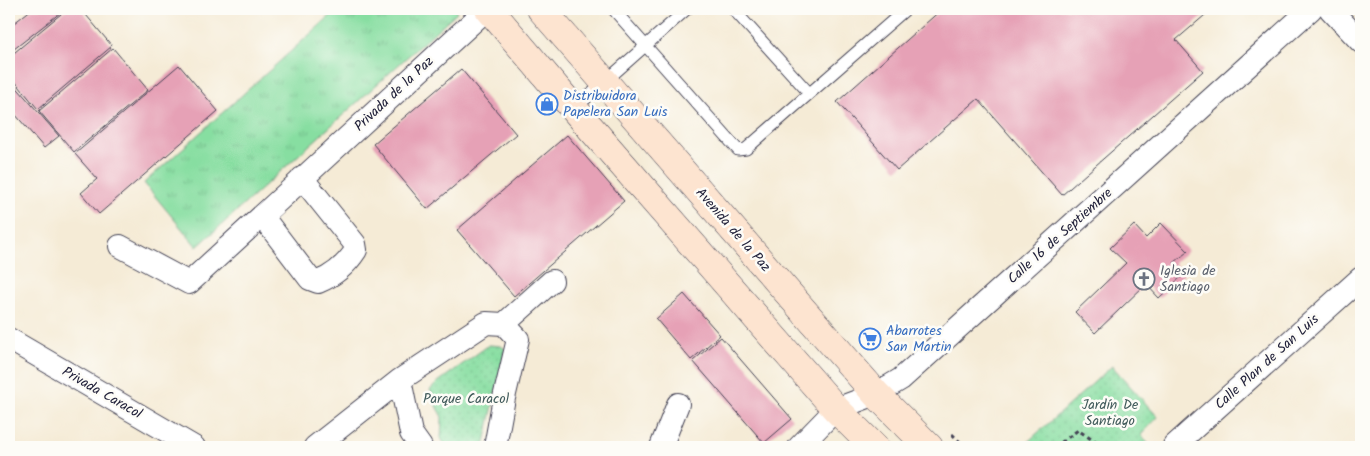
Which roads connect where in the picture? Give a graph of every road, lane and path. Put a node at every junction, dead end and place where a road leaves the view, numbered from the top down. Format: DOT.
graph roads {
  1 [pos="488,9"];
  2 [pos="540,9"];
  3 [pos="613,9"];
  4 [pos="687,9"];
  5 [pos="733,9"];
  6 [pos="906,9"];
  7 [pos="1311,9"];
  8 [pos="1330,9"];
  9 [pos="1361,42"];
  10 [pos="646,46"];
  11 [pos="605,83"];
  12 [pos="809,93"];
  13 [pos="574,109"];
  14 [pos="302,178"];
  15 [pos="262,216"];
  16 [pos="120,246"];
  17 [pos="1361,278"];
  18 [pos="552,281"];
  19 [pos="504,324"];
  20 [pos="9,339"];
  21 [pos="400,380"];
  22 [pos="876,394"];
  23 [pos="678,404"];
  24 [pos="836,409"];
  25 [pos="194,447"];
  26 [pos="315,447"];
  27 [pos="422,447"];
  28 [pos="495,447"];
  29 [pos="661,447"];
  30 [pos="799,447"];
  31 [pos="874,447"];
  32 [pos="929,447"];
  33 [pos="1055,447"];
  34 [pos="1103,447"];
  35 [pos="1174,447"];
  1 -- 13 [label="street"];
  1 -- 14 [label="street, Privada de la Paz"];
  2 -- 11 [label="street, Avenida de la Paz"];
  3 -- 10 [label="lane"];
  4 -- 10 [label="lane"];
  5 -- 12 [label="lane"];
  6 -- 12 [label="lane"];
  7 -- 22 [label="street, Calle 16 de Septiembre"];
  8 -- 9 [label="street"];
  10 -- 11 [label="lane"];
  10 -- 12 [label="lane"];
  11 -- 13 [label="lane"];
  11 -- 22 [label="street, Avenida de la Paz"];
  13 -- 24 [label="street"];
  14 -- 15 [label="street, Privada de la Paz"];
  14 -- 15 [label="street"];
  15 -- 16 [label="street, Privada de la Paz"];
  17 -- 35 [label="street, Calle Plan de San Luis"];
  18 -- 19 [label="street"];
  19 -- 21 [label="street"];
  19 -- 28 [label="street"];
  20 -- 25 [label="street, Privada Caracol"];
  21 -- 26 [label="street"];
  21 -- 27 [label="street"];
  22 -- 24 [label="street, Calle 16 de Septiembre"];
  22 -- 32 [label="street, Avenida de la Paz"];
  23 -- 29 [label="street"];
  24 -- 30 [label="street, Calle 16 de Septiembre"];
  24 -- 31 [label="street"];
  33 -- 34 [label="path"];
}
